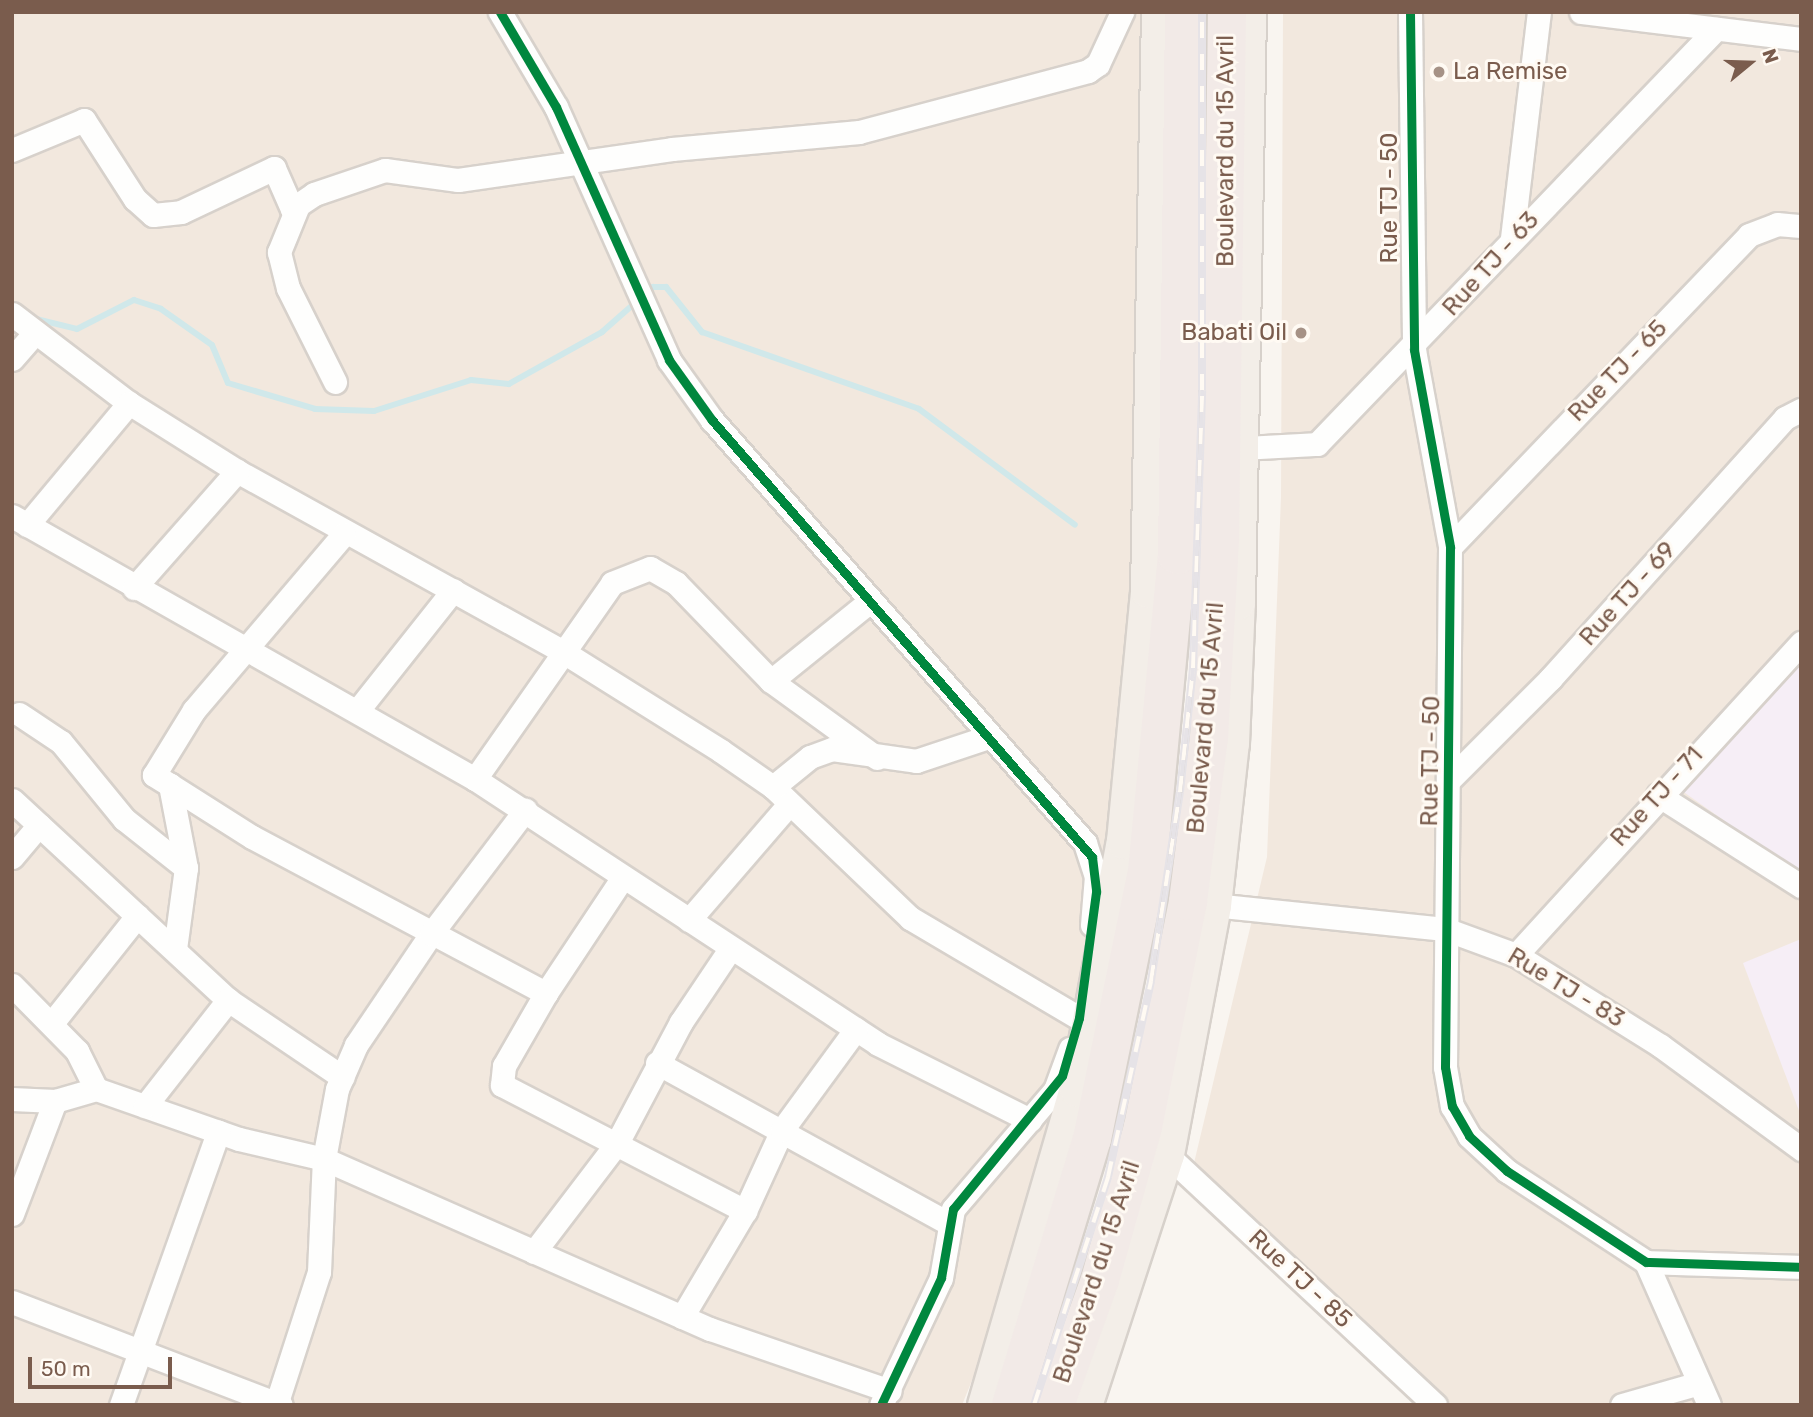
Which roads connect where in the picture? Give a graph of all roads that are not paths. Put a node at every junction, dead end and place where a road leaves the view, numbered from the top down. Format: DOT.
graph roads {
  1 [pos="500,12"];
  2 [pos="1122,12"];
  3 [pos="1159,12"];
  4 [pos="1184,12"];
  5 [pos="1227,12"];
  6 [pos="1248,12"];
  7 [pos="1410,12"];
  8 [pos="1539,12"];
  9 [pos="1581,12"];
  10 [pos="1716,29"];
  11 [pos="1801,39"];
  12 [pos="12,150"];
  13 [pos="580,160"];
  14 [pos="297,208"];
  15 [pos="1801,226"];
  16 [pos="1513,238"];
  17 [pos="12,314"];
  18 [pos="34,334"];
  19 [pos="1414,349"];
  20 [pos="12,359"];
  21 [pos="335,382"];
  22 [pos="129,403"];
  23 [pos="1801,410"];
  24 [pos="1243,448"];
  25 [pos="237,471"];
  26 [pos="20,520"];
  27 [pos="344,534"];
  28 [pos="1450,547"];
  29 [pos="134,588"];
  30 [pos="453,590"];
  31 [pos="870,601"];
  32 [pos="1801,643"];
  33 [pos="248,648"];
  34 [pos="565,653"];
  35 [pos="771,681"];
  36 [pos="358,710"];
  37 [pos="15,717"];
  38 [pos="988,737"];
  39 [pos="877,758"];
  40 [pos="1452,777"];
  41 [pos="475,779"];
  42 [pos="170,785"];
  43 [pos="773,787"];
  44 [pos="1658,795"];
  45 [pos="12,800"];
  46 [pos="789,804"];
  47 [pos="525,810"];
  48 [pos="39,825"];
  49 [pos="12,857"];
  50 [pos="186,869"];
  51 [pos="623,877"];
  52 [pos="1801,886"];
  53 [pos="1213,905"];
  54 [pos="137,916"];
  55 [pos="689,920"];
  56 [pos="1445,929"];
  57 [pos="431,934"];
  58 [pos="175,949"];
  59 [pos="730,949"];
  60 [pos="1516,955"];
  61 [pos="12,985"];
  62 [pos="546,993"];
  63 [pos="228,1000"];
  64 [pos="1079,1018"];
  65 [pos="52,1023"];
  66 [pos="856,1029"];
  67 [pos="657,1063"];
  68 [pos="342,1077"];
  69 [pos="96,1089"];
  70 [pos="12,1099"];
  71 [pos="55,1101"];
  72 [pos="145,1106"];
  73 [pos="1030,1120"];
  74 [pos="782,1130"];
  75 [pos="218,1132"];
  76 [pos="617,1143"];
  77 [pos="1801,1149"];
  78 [pos="1166,1154"];
  79 [pos="324,1159"];
  80 [pos="745,1211"];
  81 [pos="12,1214"];
  82 [pos="946,1222"];
  83 [pos="534,1252"];
  84 [pos="1646,1262"];
  85 [pos="1801,1267"];
  86 [pos="12,1302"];
  87 [pos="682,1317"];
  88 [pos="140,1351"];
  89 [pos="1699,1383"];
  90 [pos="886,1398"];
  91 [pos="278,1404"];
  92 [pos="121,1405"];
  93 [pos="985,1405"];
  94 [pos="1011,1405"];
  95 [pos="1055,1405"];
  96 [pos="1084,1405"];
  97 [pos="1435,1405"];
  98 [pos="1622,1405"];
  99 [pos="1709,1405"];
  1 -- 13 [label="street"];
  2 -- 13 [label="street"];
  3 -- 93 [label="main road"];
  4 -- 94 [label="highway, Boulevard du 15 Avril"];
  5 -- 95 [label="highway, Boulevard du 15 Avril"];
  6 -- 24 [label="main road, Boulevard du 15 Avril"];
  7 -- 19 [label="street, Rue TJ - 50"];
  8 -- 16 [label="street"];
  9 -- 10 [label="street"];
  10 -- 11 [label="street"];
  10 -- 16 [label="street, Rue TJ - 63"];
  12 -- 14 [label="street"];
  13 -- 14 [label="street"];
  13 -- 31 [label="street"];
  14 -- 21 [label="street"];
  15 -- 28 [label="street, Rue TJ - 65"];
  16 -- 19 [label="street, Rue TJ - 63"];
  17 -- 18 [label="street"];
  18 -- 20 [label="street"];
  18 -- 22 [label="street"];
  19 -- 24 [label="street, Rue TJ - 63"];
  19 -- 28 [label="street, Rue TJ - 50"];
  22 -- 25 [label="street"];
  22 -- 26 [label="street"];
  23 -- 40 [label="street, Rue TJ - 69"];
  24 -- 53 [label="main road, Boulevard du 15 Avril"];
  25 -- 27 [label="street"];
  25 -- 29 [label="street"];
  26 -- 29 [label="street"];
  27 -- 30 [label="street"];
  27 -- 33 [label="street"];
  28 -- 40 [label="street, Rue TJ - 50"];
  29 -- 33 [label="street"];
  30 -- 34 [label="street"];
  30 -- 36 [label="street"];
  31 -- 35 [label="street"];
  31 -- 38 [label="street"];
  32 -- 44 [label="street, Rue TJ - 71"];
  33 -- 36 [label="street"];
  33 -- 42 [label="street"];
  34 -- 35 [label="street"];
  34 -- 41 [label="street"];
  34 -- 43 [label="street"];
  35 -- 39 [label="street"];
  36 -- 41 [label="street"];
  37 -- 50 [label="street"];
  38 -- 39 [label="street"];
  38 -- 64 [label="street"];
  39 -- 43 [label="street"];
  40 -- 56 [label="street, Rue TJ - 50"];
  41 -- 47 [label="street"];
  42 -- 50 [label="street"];
  42 -- 57 [label="street"];
  43 -- 46 [label="street"];
  44 -- 52 [label="street"];
  44 -- 60 [label="street, Rue TJ - 71"];
  45 -- 48 [label="street"];
  46 -- 55 [label="street"];
  46 -- 64 [label="street"];
  47 -- 51 [label="street"];
  47 -- 57 [label="street"];
  48 -- 49 [label="street"];
  48 -- 54 [label="street"];
  50 -- 58 [label="street"];
  51 -- 55 [label="street"];
  51 -- 62 [label="street"];
  53 -- 56 [label="street, Rue TJ - 83"];
  53 -- 78 [label="main road, Boulevard du 15 Avril"];
  54 -- 58 [label="street"];
  54 -- 65 [label="street"];
  55 -- 59 [label="street"];
  56 -- 60 [label="street, Rue TJ - 83"];
  56 -- 84 [label="street, Rue TJ - 50"];
  57 -- 62 [label="street"];
  57 -- 68 [label="street"];
  58 -- 63 [label="street"];
  59 -- 66 [label="street"];
  59 -- 67 [label="street"];
  60 -- 77 [label="street, Rue TJ - 83"];
  61 -- 65 [label="street"];
  62 -- 76 [label="street"];
  63 -- 68 [label="street"];
  63 -- 72 [label="street"];
  64 -- 73 [label="street"];
  65 -- 69 [label="street"];
  66 -- 73 [label="street"];
  66 -- 74 [label="street"];
  67 -- 74 [label="street"];
  67 -- 76 [label="street"];
  68 -- 79 [label="street"];
  69 -- 71 [label="street"];
  69 -- 72 [label="street"];
  70 -- 71 [label="street"];
  71 -- 81 [label="street"];
  72 -- 75 [label="street"];
  73 -- 82 [label="street"];
  74 -- 80 [label="street"];
  74 -- 82 [label="street"];
  75 -- 79 [label="street"];
  75 -- 88 [label="street"];
  76 -- 80 [label="street"];
  76 -- 83 [label="street"];
  78 -- 96 [label="main road, Boulevard du 15 Avril"];
  78 -- 97 [label="street, Rue TJ - 85"];
  79 -- 83 [label="street"];
  79 -- 91 [label="street"];
  80 -- 87 [label="street"];
  82 -- 90 [label="street"];
  83 -- 87 [label="street"];
  84 -- 85 [label="street"];
  84 -- 89 [label="street"];
  86 -- 88 [label="street"];
  87 -- 90 [label="street"];
  88 -- 91 [label="street"];
  88 -- 92 [label="street"];
  89 -- 98 [label="street"];
  89 -- 99 [label="street"];
}
